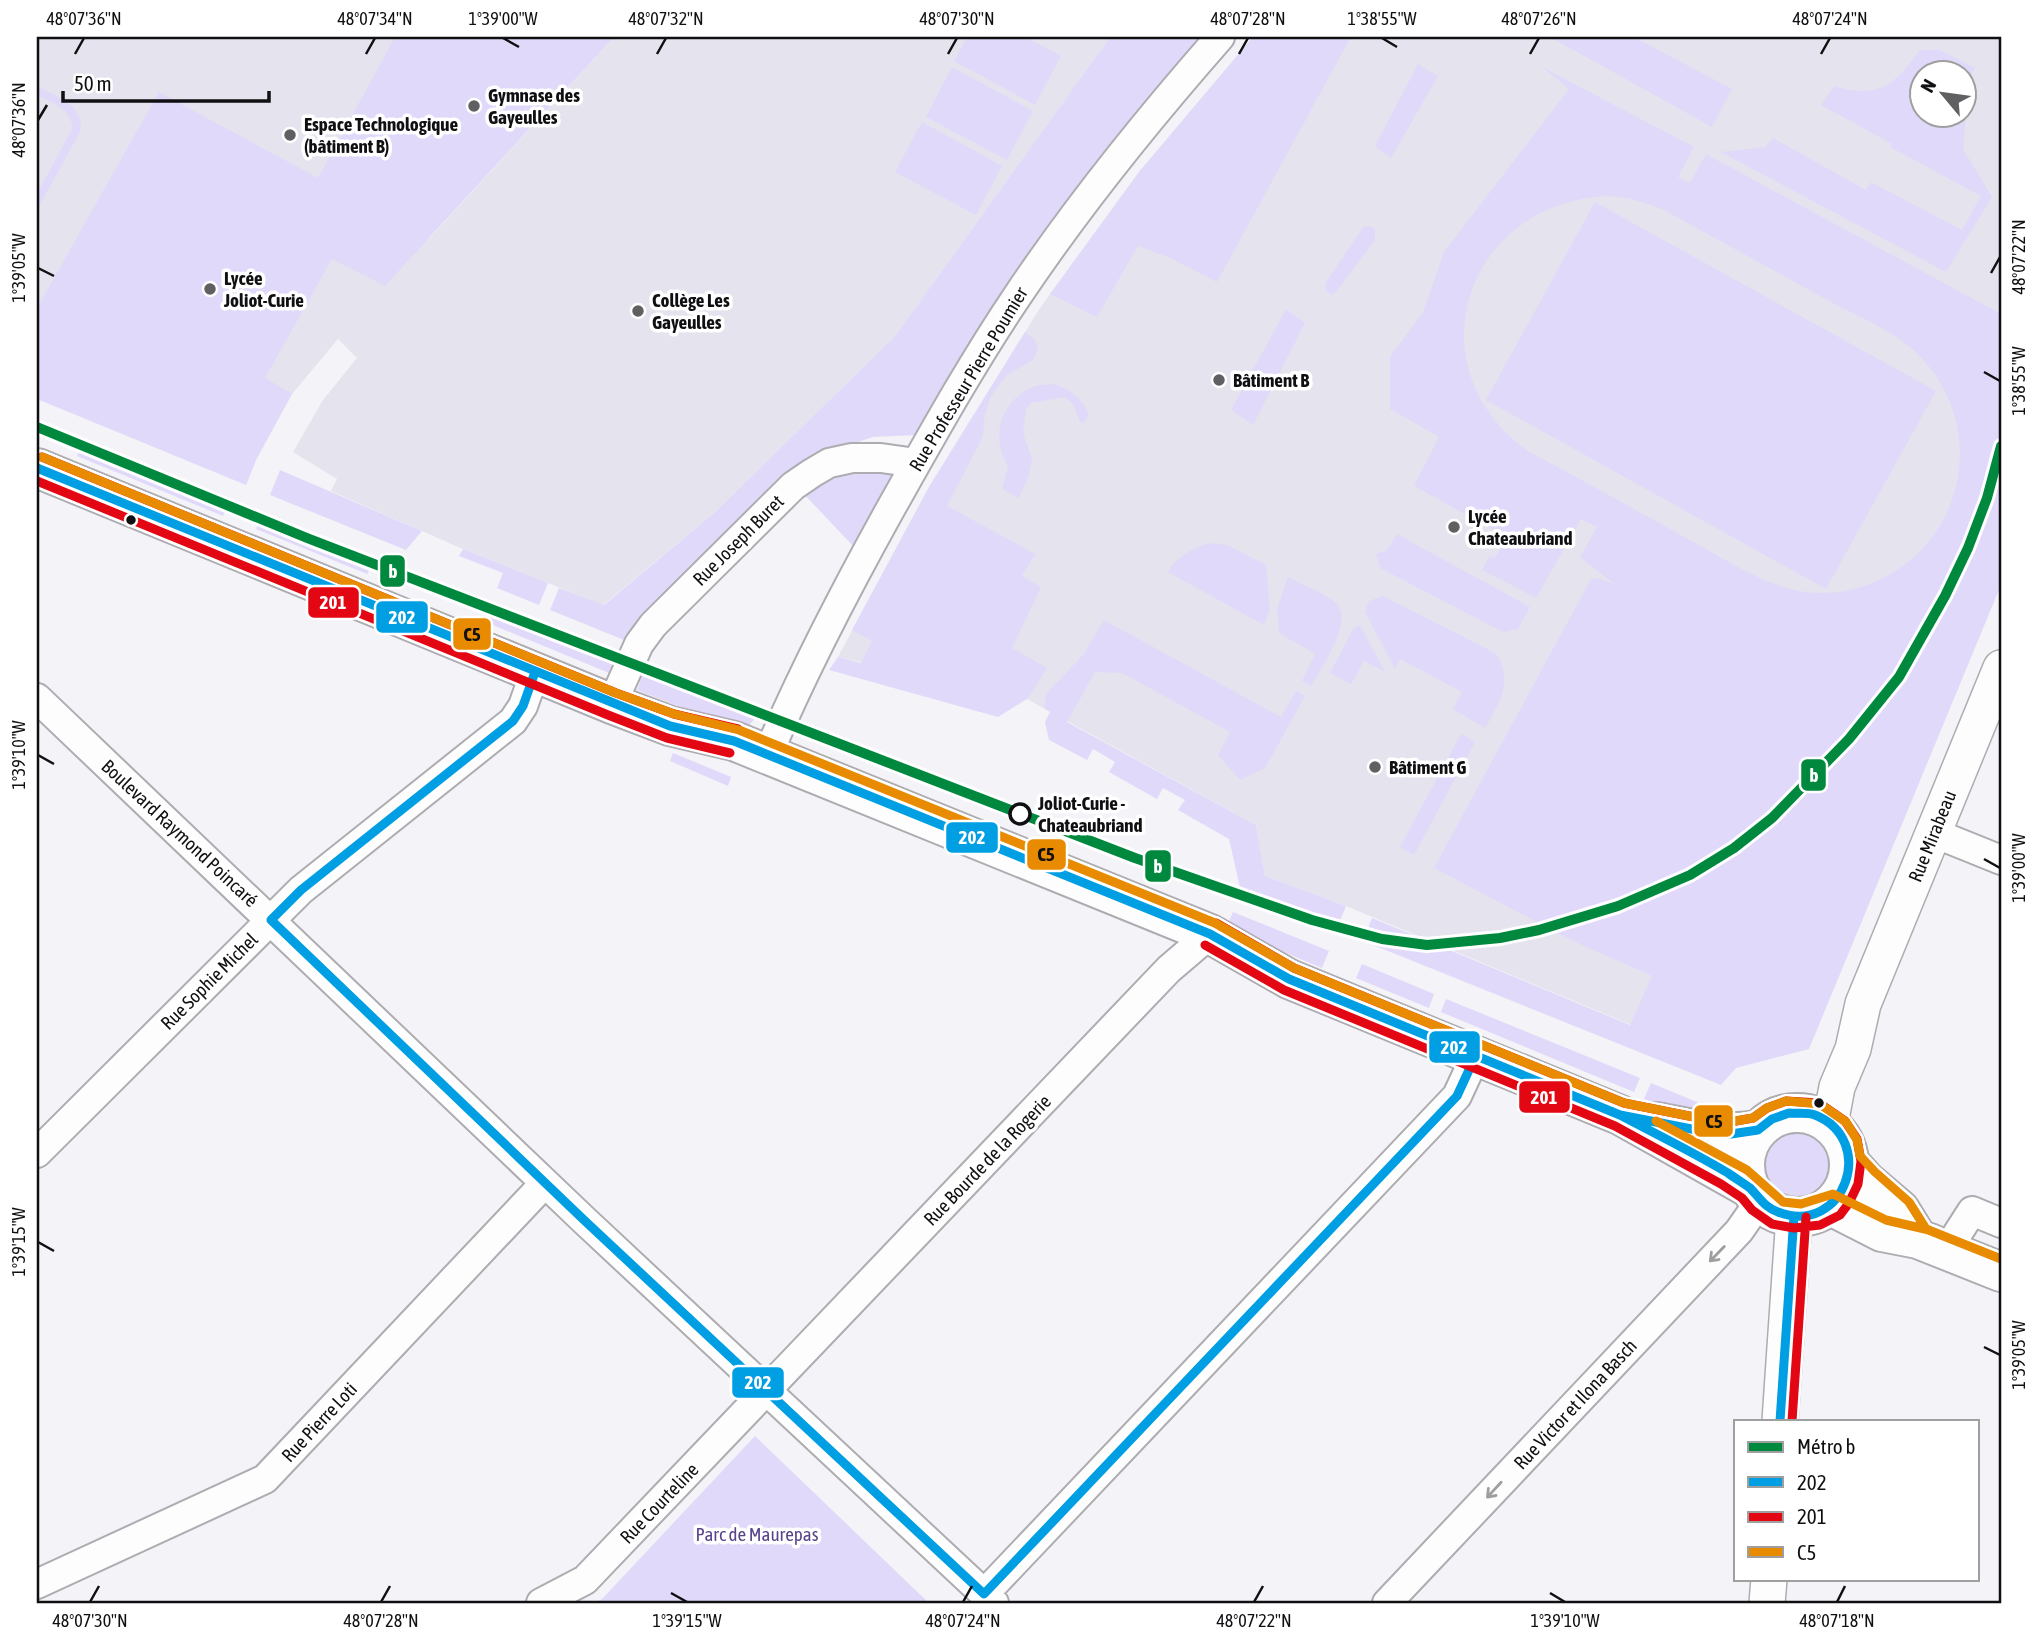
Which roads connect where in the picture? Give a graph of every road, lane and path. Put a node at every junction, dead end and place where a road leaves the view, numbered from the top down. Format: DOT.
graph roads {
  1 [pos="1220,37"];
  2 [pos="916,463"];
  3 [pos="37,468"];
  4 [pos="2001,668"];
  5 [pos="535,672"];
  6 [pos="37,698"];
  7 [pos="612,704"];
  8 [pos="768,754"];
  9 [pos="1934,834"];
  10 [pos="2001,860"];
  11 [pos="271,920"];
  12 [pos="1210,934"];
  13 [pos="1475,1057"];
  14 [pos="1620,1115"];
  15 [pos="1818,1119"];
  16 [pos="1758,1130"];
  17 [pos="37,1153"];
  18 [pos="1849,1162"];
  19 [pos="545,1183"];
  20 [pos="1768,1202"];
  21 [pos="1830,1206"];
  22 [pos="2001,1223"];
  23 [pos="1933,1245"];
  24 [pos="2001,1272"];
  25 [pos="767,1390"];
  26 [pos="1780,1420"];
  27 [pos="1769,1580"];
  28 [pos="37,1584"];
  29 [pos="989,1598"];
  30 [pos="541,1603"];
  31 [pos="1387,1603"];
  32 [pos="1767,1603"];
  1 -- 2 [label="street, Rue Professeur Pierre Poumier"];
  2 -- 7 [label="street, Rue Joseph Buret"];
  2 -- 8 [label="street, Rue Professeur Pierre Poumier"];
  3 -- 5 [label="main road"];
  4 -- 9 [label="street, Rue Mirabeau"];
  5 -- 7 [label="main road"];
  5 -- 11 [label="street, Rue Sophie Michel"];
  6 -- 11 [label="street, Boulevard Raymond Poincaré"];
  7 -- 8 [label="main road"];
  8 -- 12 [label="main road"];
  9 -- 10 [label="street"];
  9 -- 15 [label="street, Rue Mirabeau"];
  11 -- 17 [label="street, Rue Sophie Michel"];
  11 -- 19 [label="street, Boulevard Raymond Poincaré"];
  12 -- 13 [label="main road"];
  12 -- 25 [label="street, Rue Bourde de la Rogerie"];
  13 -- 14 [label="main road"];
  13 -- 29 [label="street"];
  14 -- 16 [label="main road"];
  14 -- 20 [label="main road"];
  15 -- 16 [label="main road"];
  15 -- 18 [label="main road"];
  16 -- 20 [label="main road"];
  18 -- 21 [label="main road"];
  18 -- 23 [label="main road"];
  19 -- 25 [label="street, Boulevard Raymond Poincaré"];
  19 -- 28 [label="street, Rue Pierre Loti"];
  20 -- 21 [label="main road"];
  20 -- 26 [label="street"];
  20 -- 31 [label="street, Rue Victor et Ilona Basch, one-way"];
  21 -- 23 [label="main road"];
  22 -- 23 [label="street"];
  23 -- 24 [label="main road"];
  25 -- 29 [label="street, Boulevard Raymond Poincaré"];
  25 -- 30 [label="street, Rue Courteline"];
  27 -- 32 [label="street"];
}
